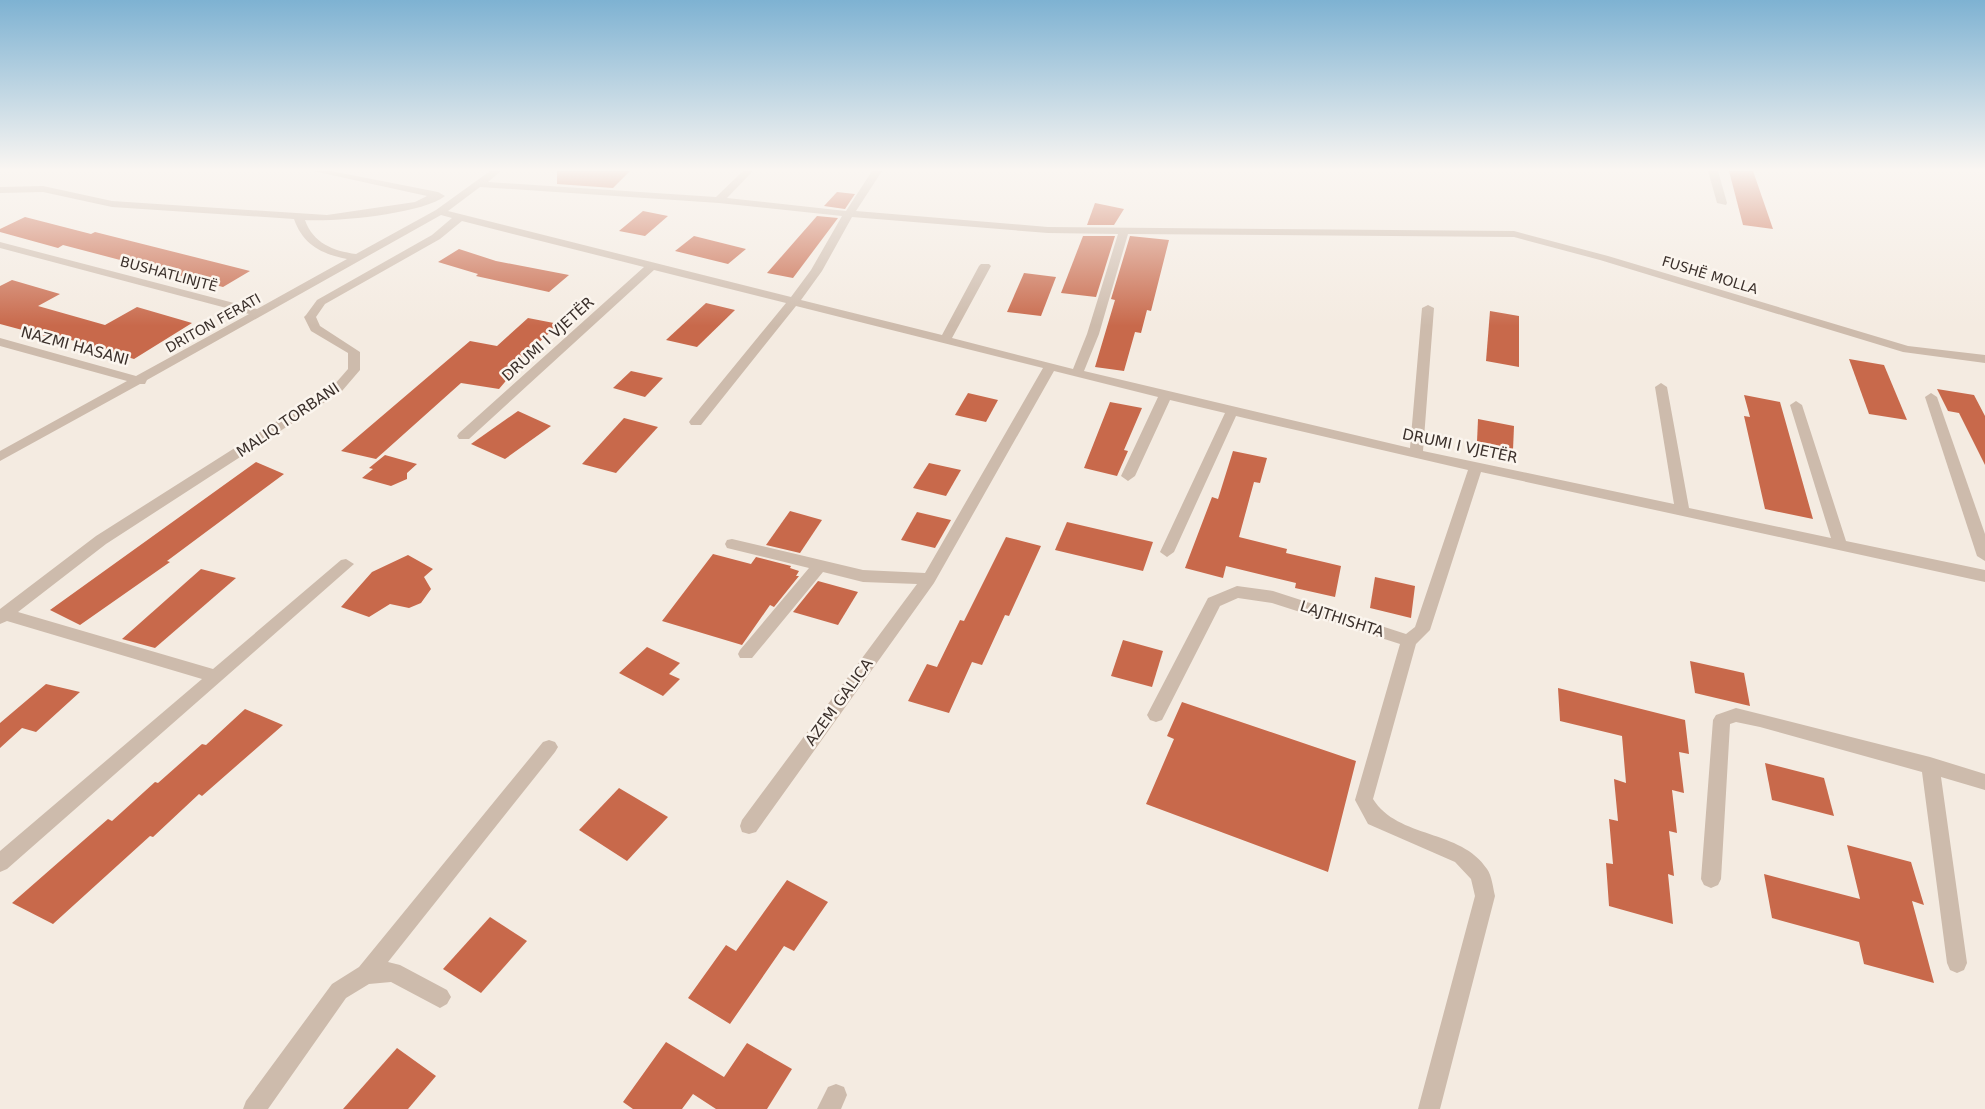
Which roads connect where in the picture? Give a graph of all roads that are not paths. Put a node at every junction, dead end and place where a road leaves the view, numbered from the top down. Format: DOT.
graph roads {
  1 [pos="300,223"];
  2 [pos="422,223"];
  3 [pos="453,223"];
  4 [pos="487,223"];
  5 [pos="843,223"];
  6 [pos="958,223"];
  7 [pos="1124,231"];
  8 [pos="0,245"];
  9 [pos="358,258"];
  10 [pos="653,265"];
  11 [pos="985,266"];
  12 [pos="794,301"];
  13 [pos="1428,308"];
  14 [pos="260,314"];
  15 [pos="945,340"];
  16 [pos="0,342"];
  17 [pos="1985,359"];
  18 [pos="1050,367"];
  19 [pos="1077,374"];
  20 [pos="141,381"];
  21 [pos="1661,387"];
  22 [pos="1166,395"];
  23 [pos="1931,397"];
  24 [pos="1796,405"];
  25 [pos="1232,411"];
  26 [pos="696,422"];
  27 [pos="464,436"];
  28 [pos="1416,454"];
  29 [pos="0,457"];
  30 [pos="1476,466"];
  31 [pos="1128,476"];
  32 [pos="1682,510"];
  33 [pos="732,544"];
  34 [pos="1840,544"];
  35 [pos="1167,552"];
  36 [pos="1985,556"];
  37 [pos="346,564"];
  38 [pos="820,565"];
  39 [pos="1985,576"];
  40 [pos="929,579"];
  41 [pos="2,616"];
  42 [pos="1409,641"];
  43 [pos="746,654"];
  44 [pos="216,676"];
  45 [pos="1156,715"];
  46 [pos="549,747"];
  47 [pos="1930,765"];
  48 [pos="1985,782"];
  49 [pos="749,826"];
  50 [pos="0,863"];
  51 [pos="1711,879"];
  52 [pos="1957,963"];
  53 [pos="366,974"];
  54 [pos="440,997"];
  55 [pos="254,1109"];
  56 [pos="1429,1109"];
  1 -- 9 [label="street"];
  2 -- 9 [label="street, DRITON FERATI"];
  3 -- 41 [label="street, MALIQ TORBANI"];
  4 -- 10 [label="street, DRUMI I VJETËR"];
  5 -- 12 [label="street"];
  6 -- 7 [label="street, FUSHË MOLLA"];
  7 -- 17 [label="street, FUSHË MOLLA"];
  7 -- 19 [label="street"];
  8 -- 14 [label="street, BUSHATLINJTË"];
  9 -- 14 [label="street, DRITON FERATI"];
  10 -- 12 [label="street, DRUMI I VJETËR"];
  10 -- 27 [label="street, DRUMI I VJETËR"];
  11 -- 15 [label="street"];
  12 -- 15 [label="street, DRUMI I VJETËR"];
  12 -- 26 [label="street"];
  13 -- 28 [label="street"];
  14 -- 20 [label="street, DRITON FERATI"];
  15 -- 18 [label="street, DRUMI I VJETËR"];
  16 -- 20 [label="street, NAZMI HASANI"];
  18 -- 19 [label="street, DRUMI I VJETËR"];
  18 -- 40 [label="street, AZEM GALICA"];
  19 -- 22 [label="street, DRUMI I VJETËR"];
  20 -- 29 [label="street, DRITON FERATI"];
  21 -- 32 [label="street"];
  22 -- 25 [label="street, DRUMI I VJETËR"];
  22 -- 31 [label="street"];
  23 -- 36 [label="street"];
  24 -- 34 [label="street"];
  25 -- 28 [label="street, DRUMI I VJETËR"];
  25 -- 35 [label="street"];
  28 -- 30 [label="street, DRUMI I VJETËR"];
  30 -- 32 [label="street, DRUMI I VJETËR"];
  30 -- 42 [label="street"];
  32 -- 34 [label="street, DRUMI I VJETËR"];
  33 -- 38 [label="street"];
  34 -- 39 [label="street, DRUMI I VJETËR"];
  37 -- 44 [label="street"];
  38 -- 40 [label="street"];
  38 -- 43 [label="street"];
  40 -- 49 [label="street, AZEM GALICA"];
  41 -- 44 [label="street, MALIQ TORBANI"];
  42 -- 45 [label="street, LAJTHISHTA"];
  42 -- 56 [label="street"];
  44 -- 50 [label="street"];
  46 -- 53 [label="street"];
  47 -- 48 [label="street"];
  47 -- 51 [label="street"];
  47 -- 52 [label="street"];
  53 -- 54 [label="street"];
  53 -- 55 [label="street"];
}
